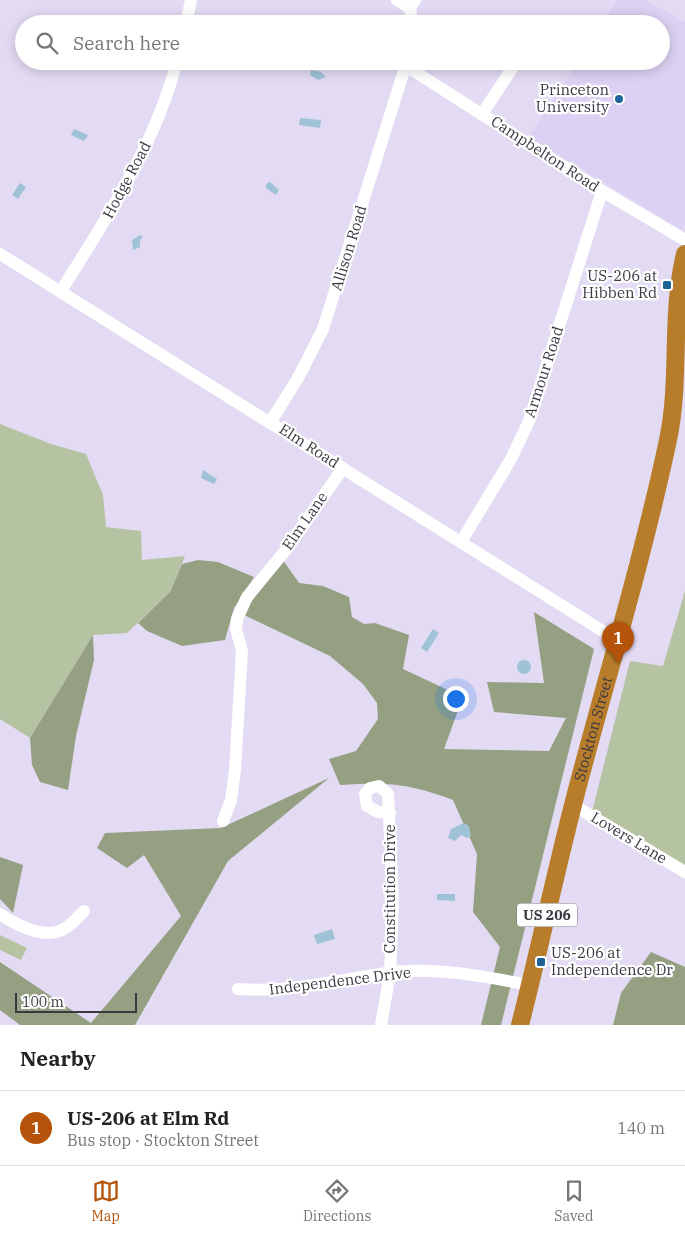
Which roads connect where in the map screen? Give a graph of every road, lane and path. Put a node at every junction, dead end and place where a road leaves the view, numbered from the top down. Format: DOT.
graph roads {
  1 [pos="191,0"];
  2 [pos="397,0"];
  3 [pos="413,4"];
  4 [pos="188,15"];
  5 [pos="174,70"];
  6 [pos="405,70"];
  7 [pos="417,70"];
  8 [pos="511,70"];
  9 [pos="482,114"];
  10 [pos="602,191"];
  11 [pos="685,240"];
  12 [pos="0,254"];
  13 [pos="685,254"];
  14 [pos="61,291"];
  15 [pos="682,301"];
  16 [pos="271,421"];
  17 [pos="343,468"];
  18 [pos="461,542"];
  19 [pos="619,638"];
  20 [pos="573,805"];
  21 [pos="390,812"];
  22 [pos="223,821"];
  23 [pos="685,872"];
  24 [pos="84,911"];
  25 [pos="0,914"];
  26 [pos="390,973"];
  27 [pos="530,985"];
  28 [pos="238,989"];
  29 [pos="380,1025"];
  30 [pos="520,1025"];
  1 -- 4 [label="street"];
  2 -- 3 [label="street"];
  5 -- 14 [label="street, Hodge Road"];
  6 -- 16 [label="street, Allison Road"];
  7 -- 9 [label="street, Campbelton Road"];
  8 -- 9 [label="street"];
  9 -- 10 [label="street, Campbelton Road"];
  10 -- 11 [label="street, Campbelton Road"];
  10 -- 18 [label="street, Armour Road"];
  12 -- 14 [label="street, Elm Road"];
  13 -- 15 [label="highway, Stockton Street / US 206"];
  14 -- 16 [label="street, Elm Road"];
  15 -- 19 [label="highway, Stockton Street / US 206"];
  16 -- 17 [label="street, Elm Road"];
  17 -- 18 [label="street, Elm Road"];
  17 -- 22 [label="street, Elm Lane"];
  18 -- 19 [label="street, Elm Road"];
  19 -- 20 [label="highway, Stockton Street / US 206"];
  20 -- 23 [label="street, Lovers Lane"];
  20 -- 27 [label="highway, Stockton Street / US 206"];
  21 -- 26 [label="street, Constitution Drive"];
  24 -- 25 [label="street"];
  26 -- 27 [label="street, Independence Drive"];
  26 -- 28 [label="street, Independence Drive"];
  26 -- 29 [label="street, Constitution Drive"];
  27 -- 30 [label="highway, Stockton Street / US 206"];
}
